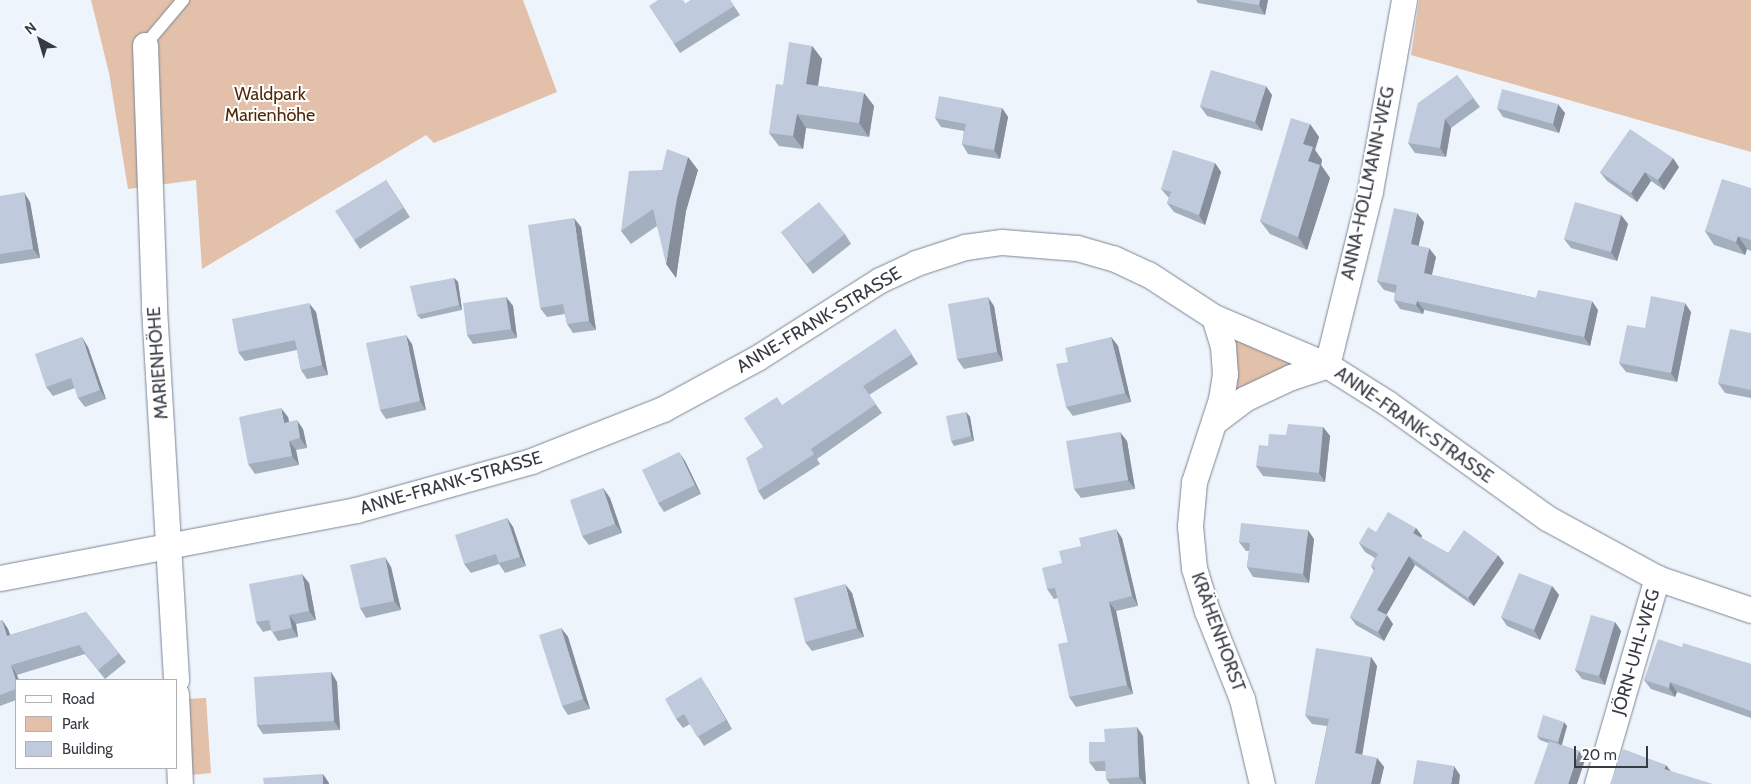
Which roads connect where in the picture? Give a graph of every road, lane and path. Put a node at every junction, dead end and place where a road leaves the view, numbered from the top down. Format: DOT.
graph roads {
  1 [pos="183,0"];
  2 [pos="1404,0"];
  3 [pos="144,45"];
  4 [pos="1214,317"];
  5 [pos="1328,365"];
  6 [pos="1214,422"];
  7 [pos="170,545"];
  8 [pos="0,578"];
  9 [pos="1657,578"];
  10 [pos="1751,610"];
  11 [pos="176,679"];
  12 [pos="178,739"];
  13 [pos="180,784"];
  14 [pos="1262,784"];
  15 [pos="1597,784"];
  1 -- 3 [label="lane"];
  2 -- 5 [label="street, ANNA-HOLLMANN-WEG"];
  3 -- 7 [label="street, MARIENHÖHE"];
  4 -- 5 [label="street, ANNE-FRANK-STRASSE"];
  4 -- 6 [label="street, KRÄHENHORST"];
  4 -- 7 [label="street, ANNE-FRANK-STRASSE"];
  5 -- 6 [label="street"];
  5 -- 9 [label="street, ANNE-FRANK-STRASSE"];
  6 -- 14 [label="street, KRÄHENHORST"];
  7 -- 8 [label="street, ANNE-FRANK-STRASSE"];
  7 -- 11 [label="street, MARIENHÖHE"];
  9 -- 10 [label="street, ANNE-FRANK-STRASSE"];
  9 -- 15 [label="street, JÖRN-UHL-WEG"];
  12 -- 13 [label="street"];
}
